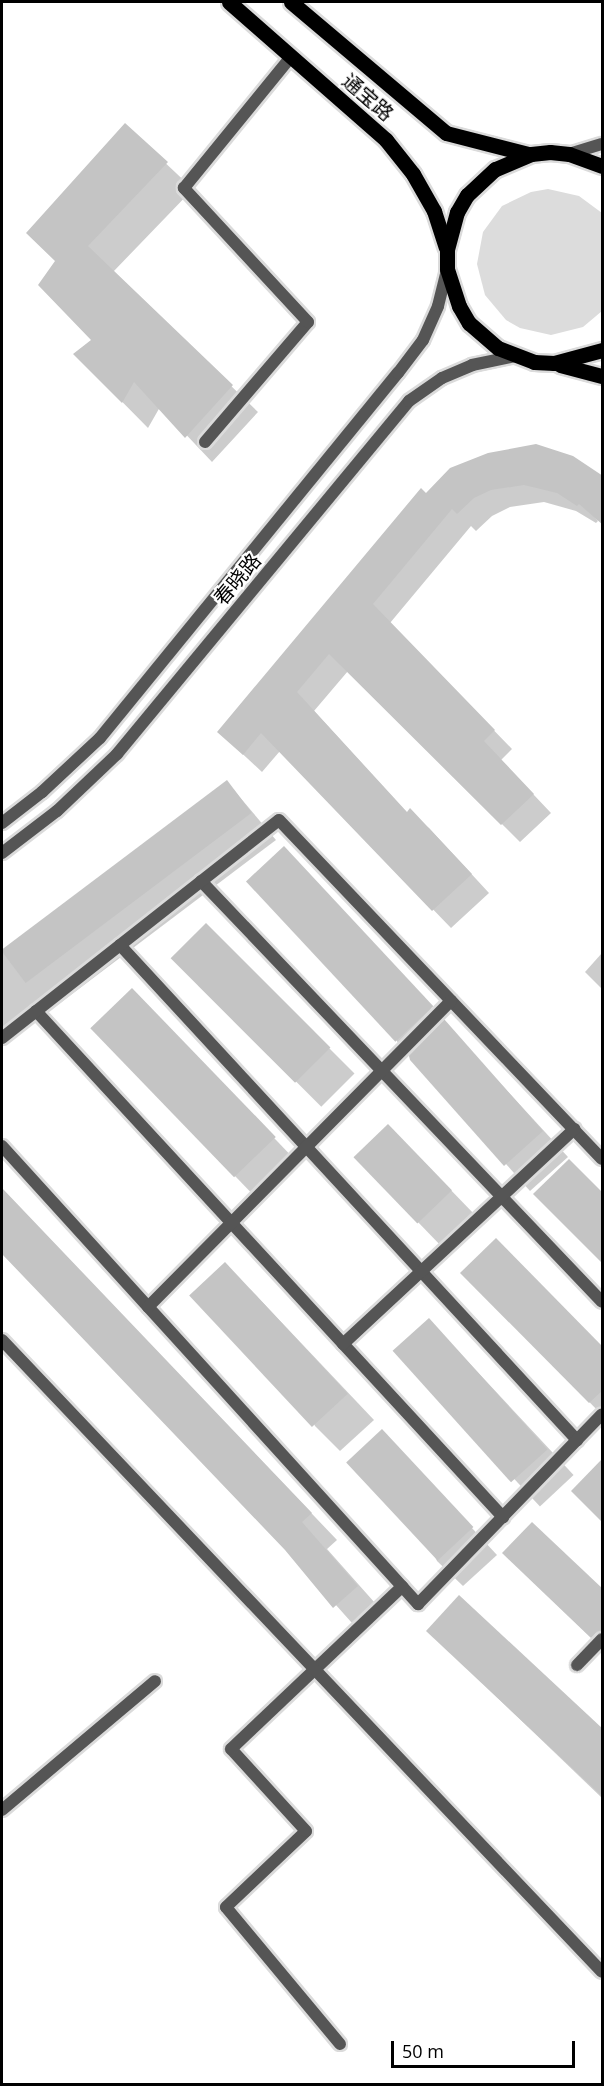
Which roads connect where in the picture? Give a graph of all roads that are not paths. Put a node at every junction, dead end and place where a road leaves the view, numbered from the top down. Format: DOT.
graph roads {
  1 [pos="229,2"];
  2 [pos="291,2"];
  3 [pos="290,58"];
  4 [pos="603,144"];
  5 [pos="531,154"];
  6 [pos="569,154"];
  7 [pos="603,166"];
  8 [pos="447,249"];
  9 [pos="447,269"];
  10 [pos="603,350"];
  11 [pos="516,356"];
  12 [pos="554,363"];
  13 [pos="603,376"];
  14 [pos="205,442"];
  15 [pos="2,823"];
  16 [pos="2,853"];
  17 [pos="201,882"];
  18 [pos="120,945"];
  19 [pos="451,1001"];
  20 [pos="36,1011"];
  21 [pos="2,1038"];
  22 [pos="383,1070"];
  23 [pos="574,1129"];
  24 [pos="2,1146"];
  25 [pos="306,1147"];
  26 [pos="603,1159"];
  27 [pos="503,1197"];
  28 [pos="231,1223"];
  29 [pos="422,1272"];
  30 [pos="603,1302"];
  31 [pos="148,1307"];
  32 [pos="2,1340"];
  33 [pos="343,1344"];
  34 [pos="603,1414"];
  35 [pos="577,1440"];
  36 [pos="503,1517"];
  37 [pos="402,1587"];
  38 [pos="603,1639"];
  39 [pos="577,1665"];
  40 [pos="317,1672"];
  41 [pos="155,1681"];
  42 [pos="2,1810"];
  43 [pos="603,1972"];
  44 [pos="340,2044"];
  1 -- 3 [label="main road, 通宝路"];
  2 -- 5 [label="main road"];
  3 -- 8 [label="main road, 通宝路"];
  3 -- 14 [label="street"];
  4 -- 6 [label="street"];
  5 -- 6 [label="main road"];
  5 -- 8 [label="main road"];
  6 -- 7 [label="main road"];
  8 -- 9 [label="main road"];
  9 -- 11 [label="main road"];
  9 -- 15 [label="street, 春晓路"];
  10 -- 12 [label="main road"];
  11 -- 12 [label="main road"];
  11 -- 16 [label="street, 春晓路"];
  12 -- 13 [label="main road"];
  17 -- 18 [label="street"];
  17 -- 19 [label="street"];
  17 -- 22 [label="street"];
  18 -- 20 [label="street"];
  18 -- 25 [label="street"];
  19 -- 22 [label="street"];
  19 -- 23 [label="street"];
  20 -- 21 [label="street"];
  20 -- 28 [label="street"];
  22 -- 25 [label="street"];
  22 -- 27 [label="street"];
  23 -- 26 [label="street"];
  23 -- 27 [label="street"];
  24 -- 31 [label="street"];
  25 -- 28 [label="street"];
  25 -- 29 [label="street"];
  27 -- 29 [label="street"];
  27 -- 30 [label="street"];
  28 -- 31 [label="street"];
  28 -- 33 [label="street"];
  29 -- 33 [label="street"];
  29 -- 35 [label="street"];
  31 -- 37 [label="street"];
  32 -- 40 [label="street"];
  33 -- 36 [label="street"];
  34 -- 35 [label="street"];
  35 -- 36 [label="street"];
  36 -- 37 [label="street"];
  37 -- 40 [label="street"];
  38 -- 39 [label="street"];
  40 -- 43 [label="street"];
  40 -- 44 [label="street"];
  41 -- 42 [label="street"];
}
